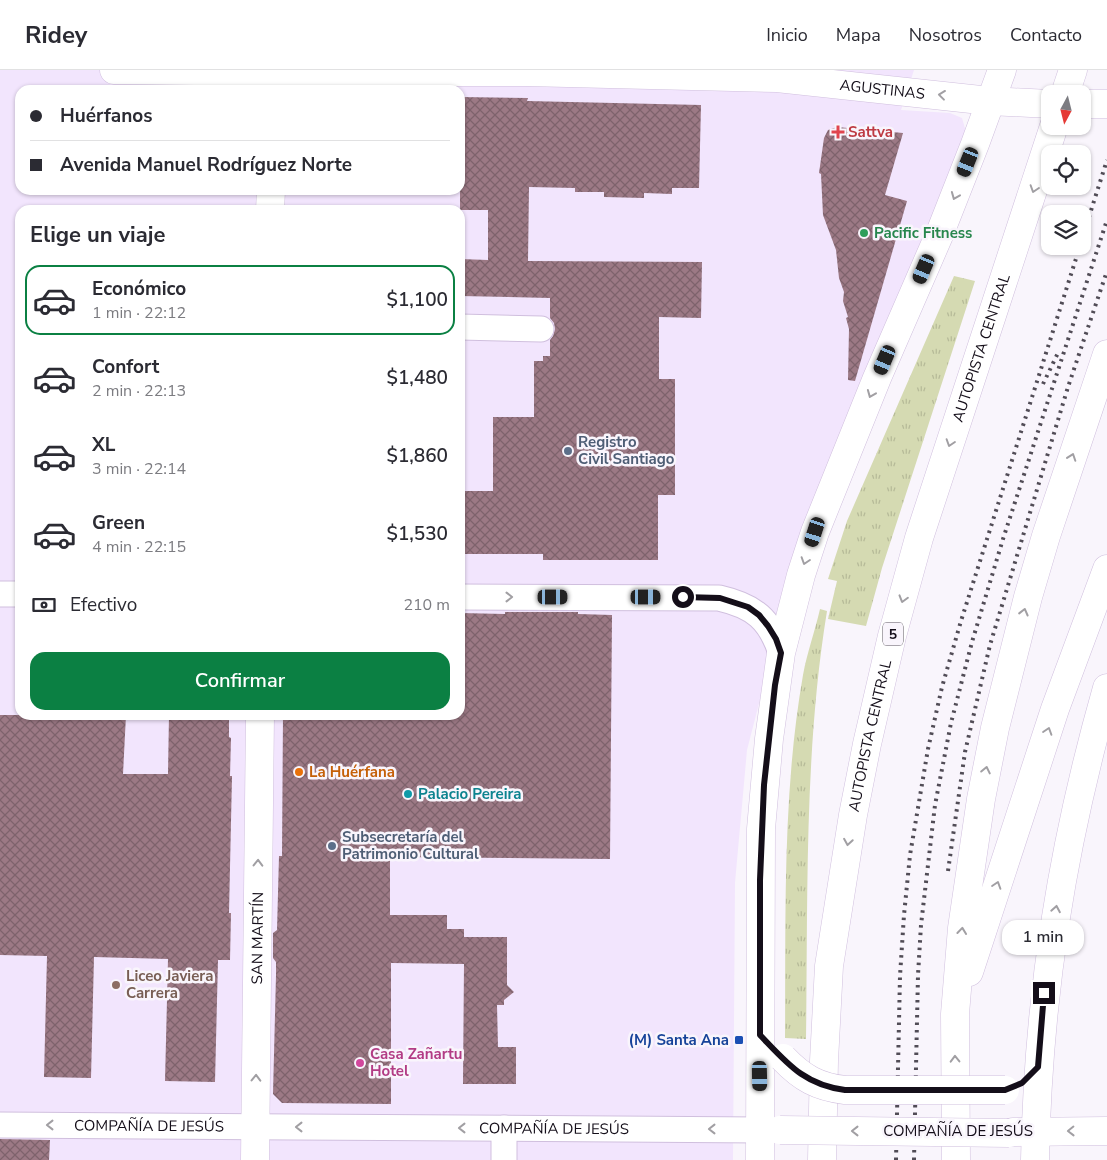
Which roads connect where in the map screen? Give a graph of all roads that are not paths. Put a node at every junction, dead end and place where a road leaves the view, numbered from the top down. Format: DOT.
graph roads {
  1 [pos="114,70"];
  2 [pos="1002,70"];
  3 [pos="1073,70"];
  4 [pos="526,71"];
  5 [pos="777,74"];
  6 [pos="272,77"];
  7 [pos="1068,85"];
  8 [pos="990,101"];
  9 [pos="1040,104"];
  10 [pos="1091,104"];
  11 [pos="1107,104"];
  12 [pos="1051,135"];
  13 [pos="465,327"];
  14 [pos="541,329"];
  15 [pos="1107,354"];
  16 [pos="1107,569"];
  17 [pos="0,594"];
  18 [pos="15,594"];
  19 [pos="465,597"];
  20 [pos="781,653"];
  21 [pos="1107,688"];
  22 [pos="260,720"];
  23 [pos="955,1014"];
  24 [pos="760,1035"];
  25 [pos="1038,1067"];
  26 [pos="0,1125"];
  27 [pos="256,1127"];
  28 [pos="504,1128"];
  29 [pos="770,1130"];
  30 [pos="1107,1131"];
  31 [pos="1035,1132"];
  32 [pos="255,1160"];
  33 [pos="504,1160"];
  34 [pos="760,1160"];
  35 [pos="822,1160"];
  36 [pos="956,1160"];
  37 [pos="1035,1160"];
  1 -- 6 [label="main road, AGUSTINAS"];
  2 -- 8 [label="main road"];
  3 -- 7 [label="main road"];
  4 -- 5 [label="main road, AGUSTINAS"];
  4 -- 6 [label="main road, AGUSTINAS"];
  8 -- 5 [label="main road, AGUSTINAS, one-way"];
  8 -- 9 [label="main road, AGUSTINAS"];
  8 -- 20 [label="main road, one-way"];
  10 -- 11 [label="main road"];
  12 -- 35 [label="main road, AUTOPISTA CENTRAL / 5, one-way"];
  13 -- 14 [label="street"];
  23 -- 15 [label="main road, one-way"];
  23 -- 16 [label="main road, one-way"];
  17 -- 18 [label="street"];
  19 -- 20 [label="street, one-way"];
  20 -- 24 [label="main road"];
  25 -- 21 [label="main road, one-way"];
  27 -- 22 [label="main road, SAN MARTÍN, one-way"];
  36 -- 23 [label="main road, one-way"];
  24 -- 25 [label="main road, bridge"];
  24 -- 29 [label="main road"];
  25 -- 31 [label="main road"];
  27 -- 26 [label="street, COMPAÑÍA DE JESÚS, one-way"];
  28 -- 27 [label="street, COMPAÑÍA DE JESÚS, one-way"];
  27 -- 32 [label="main road, SAN MARTÍN"];
  29 -- 28 [label="street, COMPAÑÍA DE JESÚS, one-way"];
  28 -- 33 [label="street"];
  31 -- 29 [label="main road, COMPAÑÍA DE JESÚS, one-way, bridge"];
  29 -- 34 [label="main road"];
  30 -- 31 [label="main road, COMPAÑÍA DE JESÚS, one-way"];
  31 -- 37 [label="main road"];
}
